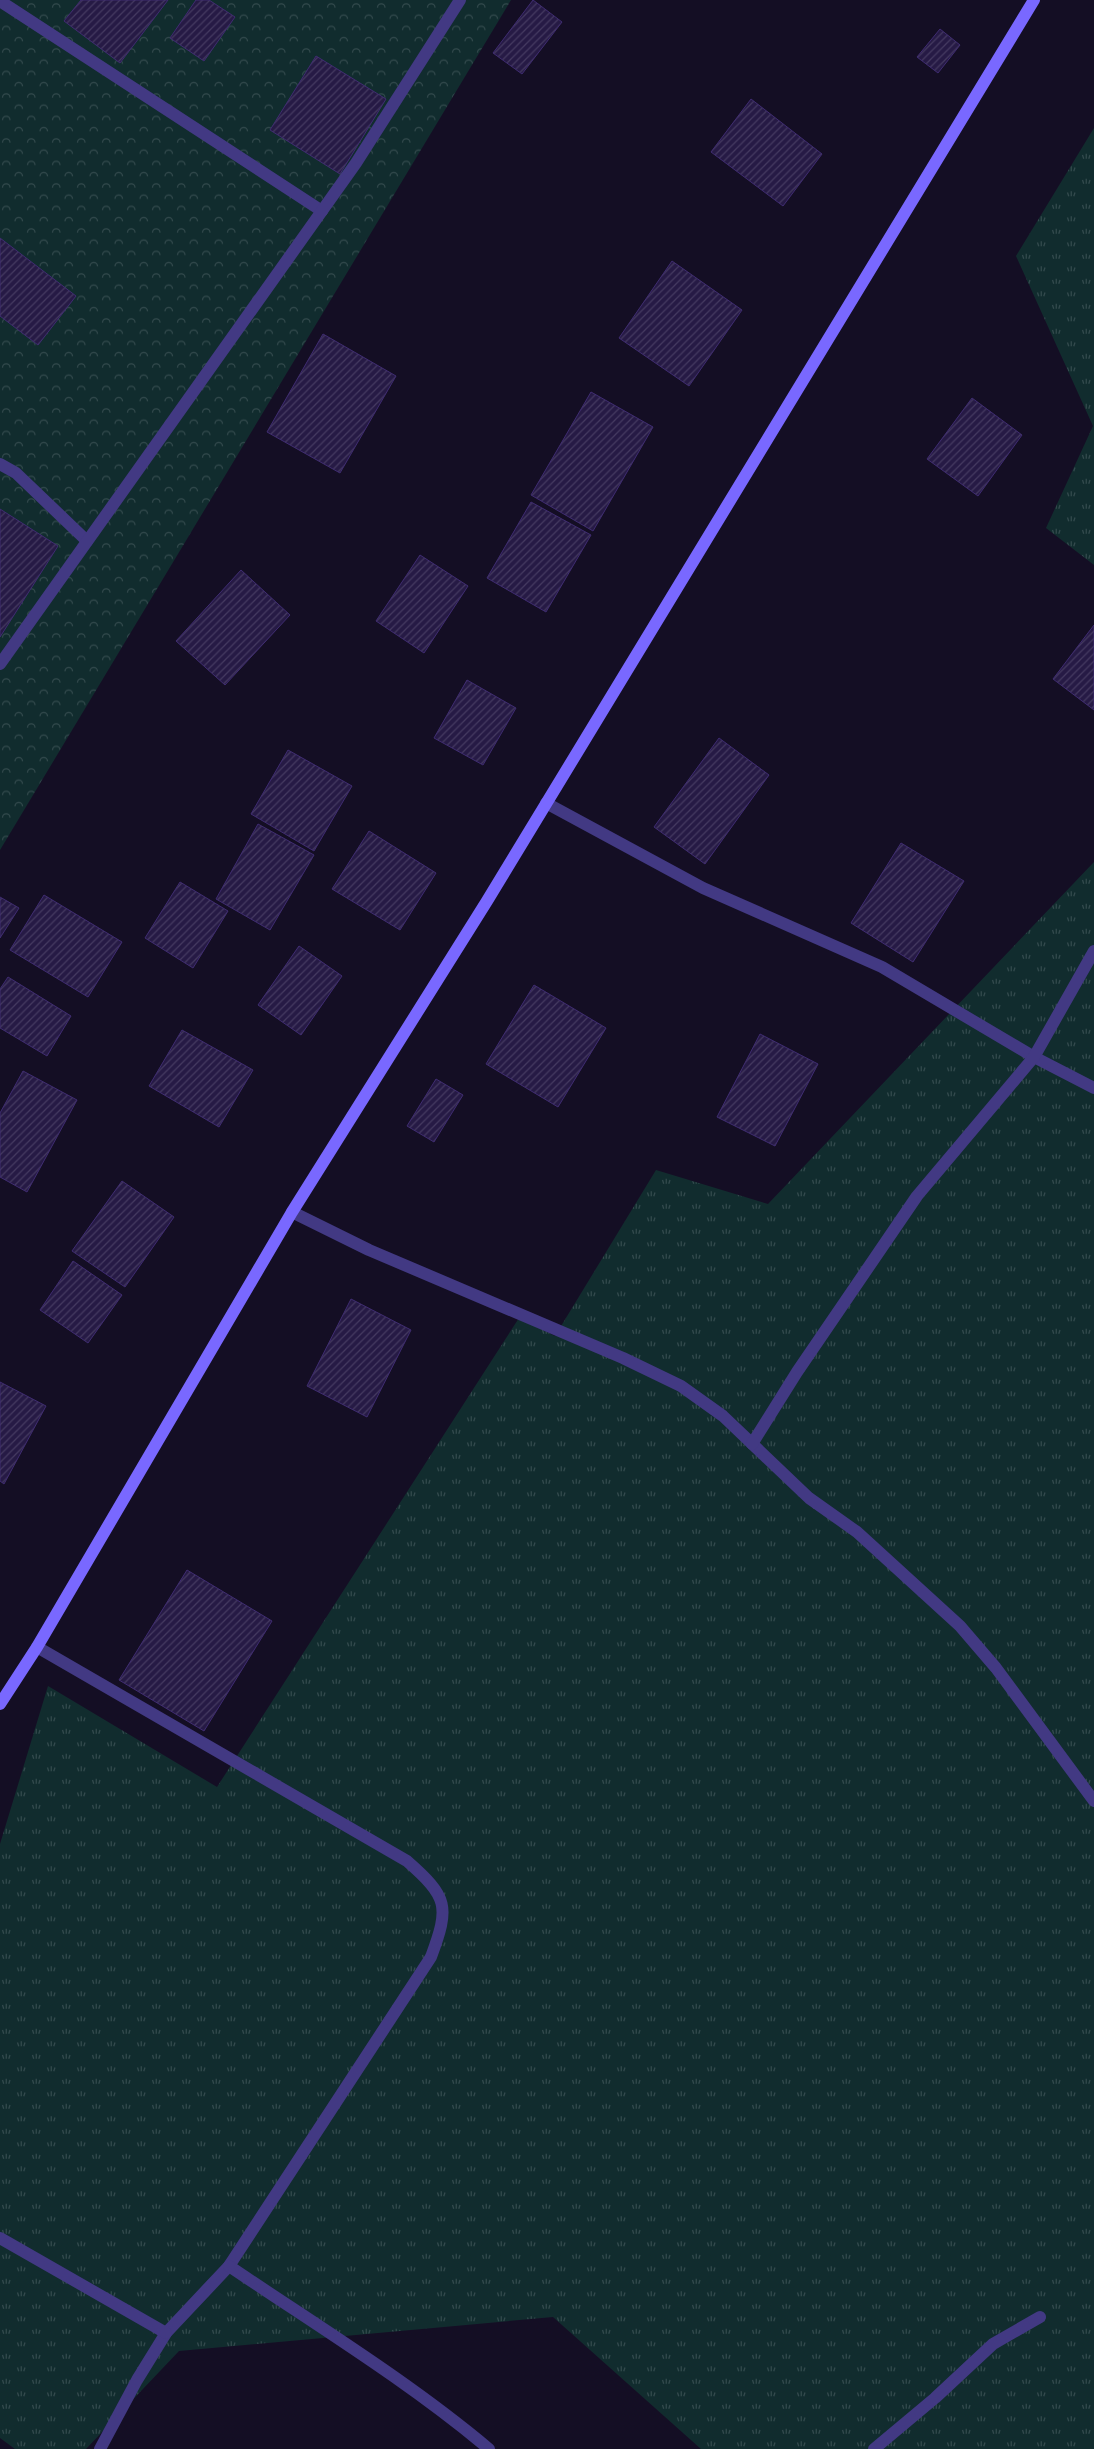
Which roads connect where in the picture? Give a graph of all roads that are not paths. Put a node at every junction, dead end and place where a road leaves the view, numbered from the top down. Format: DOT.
graph roads {
  1 [pos="460,0"];
  2 [pos="1034,0"];
  3 [pos="0,1"];
  4 [pos="322,211"];
  5 [pos="0,464"];
  6 [pos="87,541"];
  7 [pos="0,664"];
  8 [pos="546,803"];
  9 [pos="1094,951"];
  10 [pos="1034,1058"];
  11 [pos="1094,1088"];
  12 [pos="292,1212"];
  13 [pos="752,1444"];
  14 [pos="37,1647"];
  15 [pos="0,1704"];
  16 [pos="1094,1801"];
  17 [pos="0,2238"];
  18 [pos="229,2266"];
  19 [pos="1040,2317"];
  20 [pos="166,2333"];
  21 [pos="100,2449"];
  22 [pos="489,2449"];
  23 [pos="874,2449"];
  1 -- 4 [label="street"];
  2 -- 8 [label="main road"];
  3 -- 4 [label="street"];
  4 -- 6 [label="street"];
  5 -- 6 [label="street"];
  6 -- 7 [label="street"];
  8 -- 10 [label="street"];
  8 -- 12 [label="main road"];
  9 -- 10 [label="street"];
  10 -- 11 [label="street"];
  10 -- 13 [label="street"];
  12 -- 13 [label="street"];
  12 -- 14 [label="main road"];
  13 -- 16 [label="street"];
  14 -- 15 [label="main road"];
  14 -- 18 [label="street"];
  17 -- 20 [label="street"];
  18 -- 20 [label="street"];
  18 -- 22 [label="street"];
  19 -- 23 [label="street"];
  20 -- 21 [label="street"];
}
